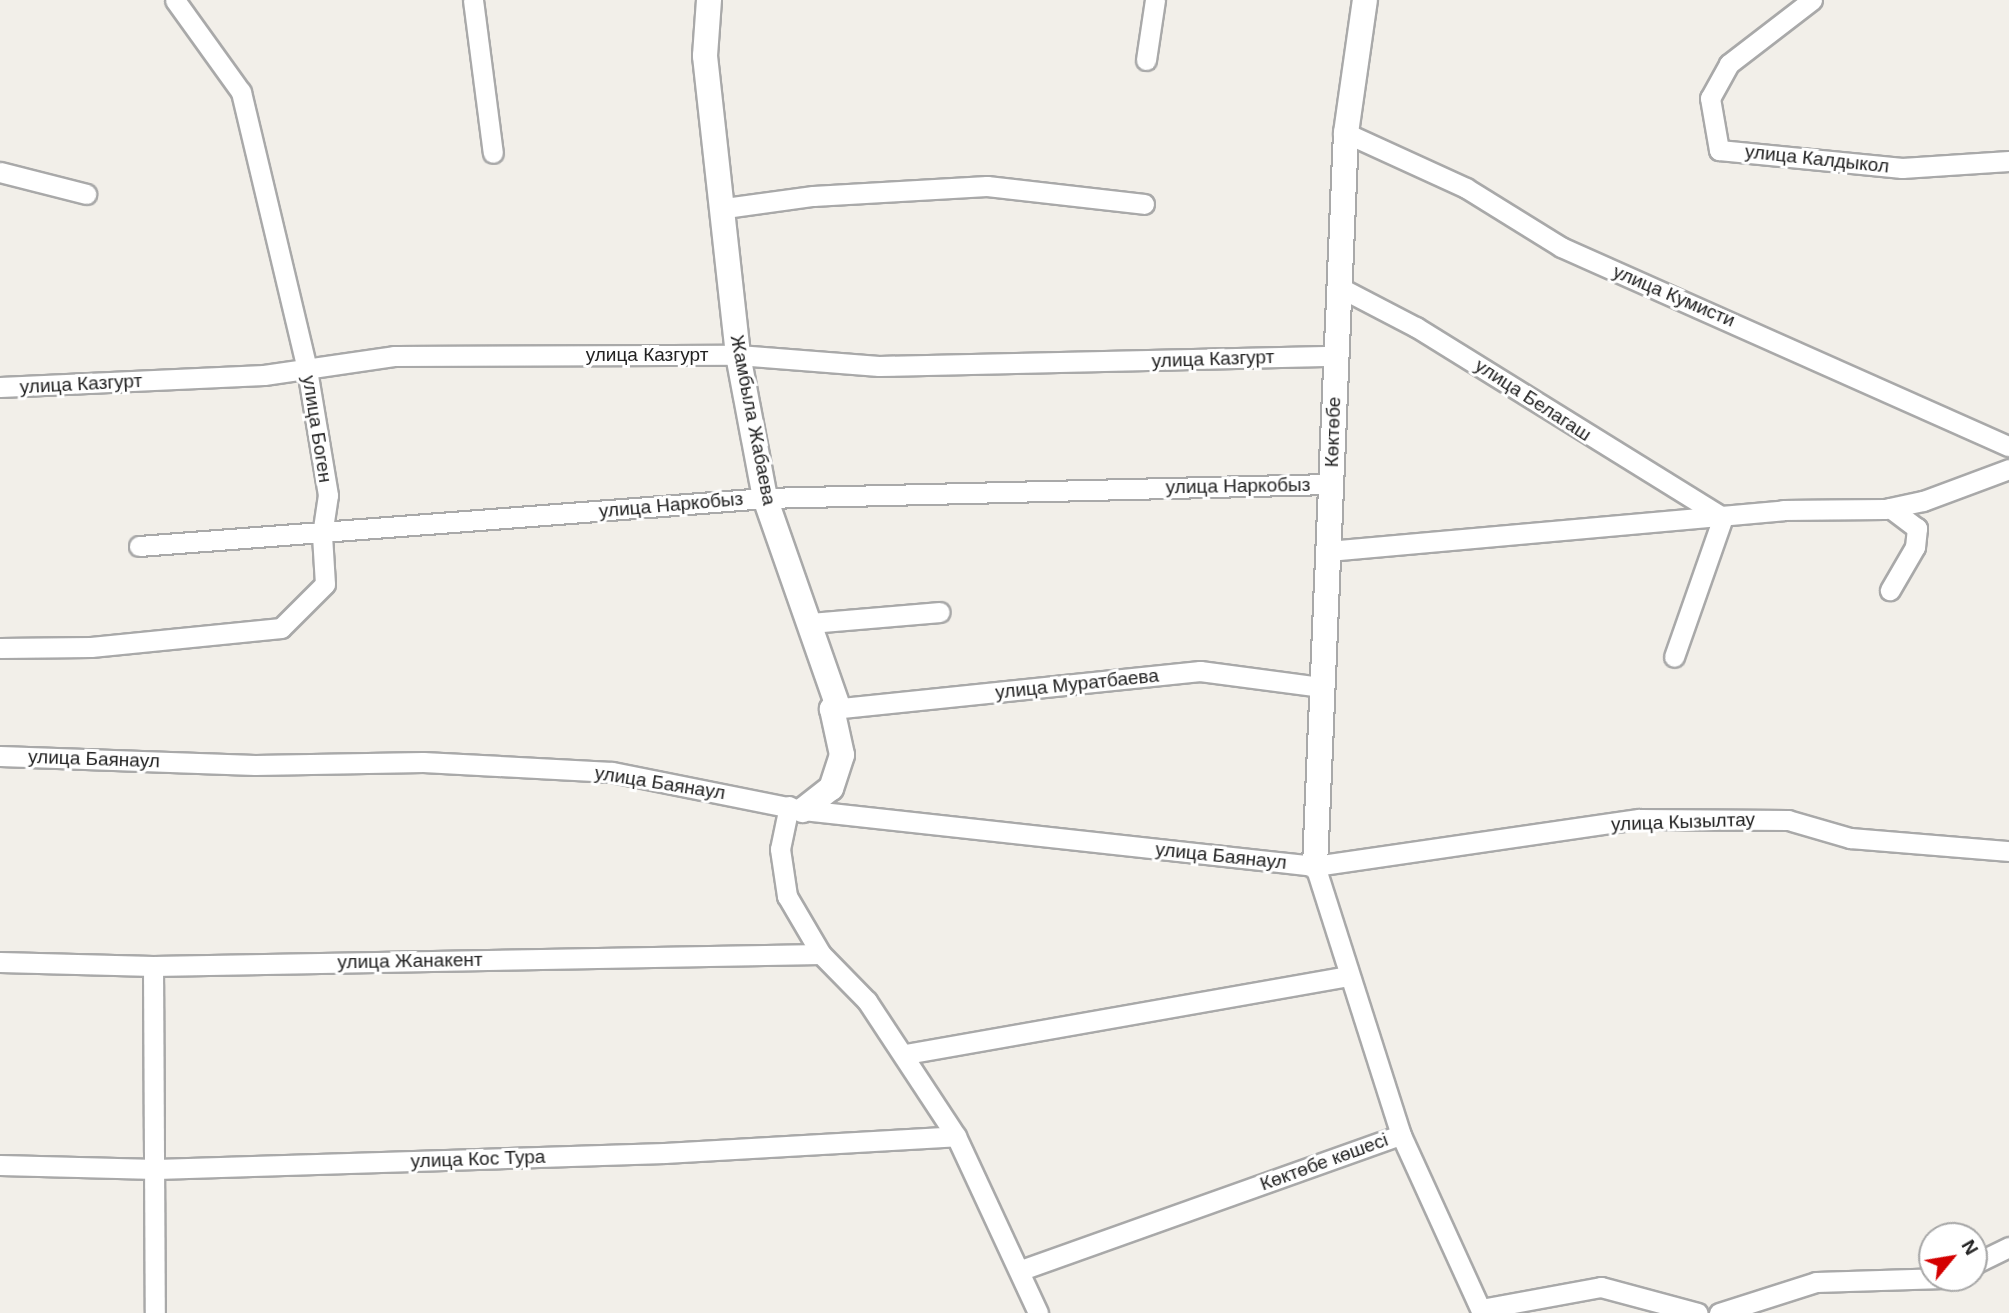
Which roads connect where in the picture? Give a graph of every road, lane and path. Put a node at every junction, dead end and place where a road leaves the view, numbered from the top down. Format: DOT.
graph roads {
  1 [pos="175,0"];
  2 [pos="473,0"];
  3 [pos="709,0"];
  4 [pos="1155,0"];
  5 [pos="1365,0"];
  6 [pos="1812,0"];
  7 [pos="1146,60"];
  8 [pos="1346,132"];
  9 [pos="493,153"];
  10 [pos="2009,160"];
  11 [pos="0,172"];
  12 [pos="86,194"];
  13 [pos="1144,204"];
  14 [pos="725,208"];
  15 [pos="1339,287"];
  16 [pos="738,355"];
  17 [pos="1336,356"];
  18 [pos="307,369"];
  19 [pos="0,387"];
  20 [pos="2009,446"];
  21 [pos="2009,469"];
  22 [pos="1331,484"];
  23 [pos="765,498"];
  24 [pos="1890,508"];
  25 [pos="1723,517"];
  26 [pos="322,534"];
  27 [pos="139,546"];
  28 [pos="1328,551"];
  29 [pos="1890,590"];
  30 [pos="940,612"];
  31 [pos="811,624"];
  32 [pos="0,648"];
  33 [pos="1674,657"];
  34 [pos="1322,687"];
  35 [pos="832,709"];
  36 [pos="0,756"];
  37 [pos="796,808"];
  38 [pos="2009,851"];
  39 [pos="1315,866"];
  40 [pos="821,954"];
  41 [pos="0,962"];
  42 [pos="153,966"];
  43 [pos="1348,976"];
  44 [pos="906,1054"];
  45 [pos="1401,1135"];
  46 [pos="956,1136"];
  47 [pos="0,1165"];
  48 [pos="156,1169"];
  49 [pos="2009,1247"];
  50 [pos="1988,1257"];
  51 [pos="1021,1270"];
  52 [pos="1918,1279"];
  53 [pos="1482,1311"];
  54 [pos="155,1313"];
  55 [pos="1038,1313"];
  56 [pos="1698,1313"];
  57 [pos="1718,1313"];
  1 -- 18 [label="street, улица Боген"];
  2 -- 9 [label="street"];
  3 -- 14 [label="street, Жамбыла Жабаева"];
  4 -- 7 [label="street"];
  5 -- 8 [label="street, Көктөбе"];
  6 -- 10 [label="street, улица Калдыкол"];
  8 -- 15 [label="street, Көктөбе"];
  8 -- 20 [label="street, улица Кумисти"];
  11 -- 12 [label="street"];
  13 -- 14 [label="street"];
  14 -- 16 [label="street, Жамбыла Жабаева"];
  15 -- 17 [label="street, Көктөбе"];
  15 -- 25 [label="street, улица Белагаш"];
  16 -- 17 [label="street, улица Казгурт"];
  16 -- 18 [label="street, улица Казгурт"];
  16 -- 23 [label="street, Жамбыла Жабаева"];
  17 -- 22 [label="street, Көктөбе"];
  18 -- 19 [label="street, улица Казгурт"];
  18 -- 26 [label="street, улица Боген"];
  21 -- 24 [label="street"];
  22 -- 23 [label="street, улица Наркобыз"];
  22 -- 28 [label="street, Көктөбе"];
  23 -- 26 [label="street, улица Наркобыз"];
  23 -- 31 [label="street, Жамбыла Жабаева"];
  24 -- 25 [label="street"];
  24 -- 29 [label="street"];
  25 -- 28 [label="street"];
  25 -- 33 [label="street"];
  26 -- 27 [label="street, улица Наркобыз"];
  26 -- 32 [label="street, улица Боген"];
  28 -- 34 [label="street, Көктөбе"];
  30 -- 31 [label="street"];
  31 -- 35 [label="street, Жамбыла Жабаева"];
  34 -- 35 [label="street, улица Муратбаева"];
  34 -- 39 [label="street, Көктөбе"];
  35 -- 37 [label="street, Жамбыла Жабаева"];
  36 -- 37 [label="street, улица Баянаул"];
  37 -- 39 [label="street, улица Баянаул"];
  37 -- 40 [label="street"];
  38 -- 39 [label="street, улица Кызылтау"];
  39 -- 43 [label="street, Көктөбе көшесі"];
  40 -- 42 [label="street, улица Жанакент"];
  40 -- 44 [label="street"];
  41 -- 42 [label="street, улица Жанакент"];
  42 -- 48 [label="street"];
  43 -- 44 [label="street"];
  43 -- 45 [label="street, Көктөбе көшесі"];
  44 -- 46 [label="street"];
  45 -- 51 [label="street, Көктөбе көшесі"];
  45 -- 53 [label="street"];
  46 -- 48 [label="street, улица Кос Тура"];
  46 -- 51 [label="street"];
  47 -- 48 [label="street, улица Кос Тура"];
  48 -- 54 [label="street"];
  49 -- 50 [label="street"];
  51 -- 55 [label="street"];
  52 -- 57 [label="street"];
  53 -- 56 [label="street"];
}
